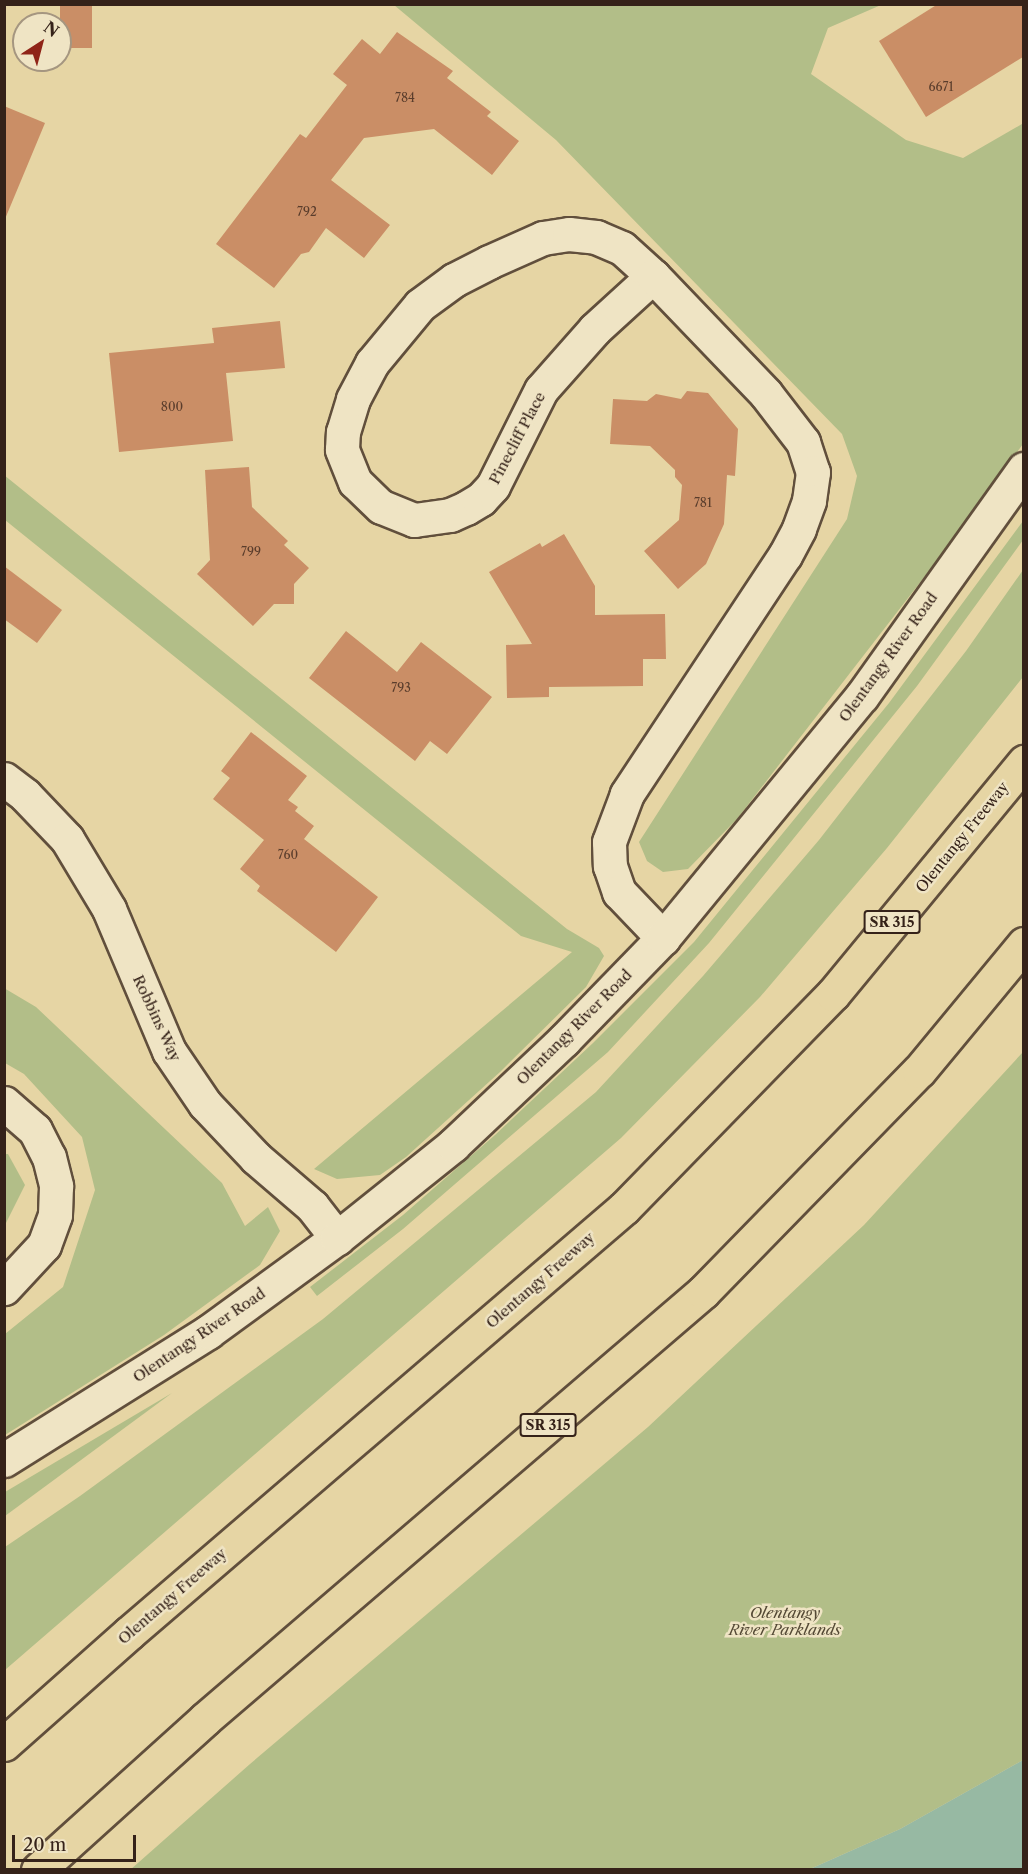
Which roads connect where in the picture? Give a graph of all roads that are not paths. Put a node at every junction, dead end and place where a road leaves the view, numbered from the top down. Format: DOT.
graph roads {
  1 [pos="653,276"];
  2 [pos="1023,469"];
  3 [pos="1023,762"];
  4 [pos="4,779"];
  5 [pos="663,938"];
  6 [pos="1023,944"];
  7 [pos="4,1103"];
  8 [pos="337,1238"];
  9 [pos="4,1288"];
  10 [pos="4,1460"];
  11 [pos="4,1744"];
  12 [pos="38,1869"];
  1 -- 1 [label="street, Pinecliff Place"];
  1 -- 5 [label="street, Pinecliff Place"];
  2 -- 5 [label="street, Olentangy River Road"];
  3 -- 11 [label="highway, Olentangy Freeway / SR 315"];
  4 -- 8 [label="street, Robbins Way"];
  5 -- 8 [label="street, Olentangy River Road"];
  6 -- 12 [label="highway, SR 315"];
  7 -- 9 [label="street"];
  8 -- 10 [label="street, Olentangy River Road"];
}
